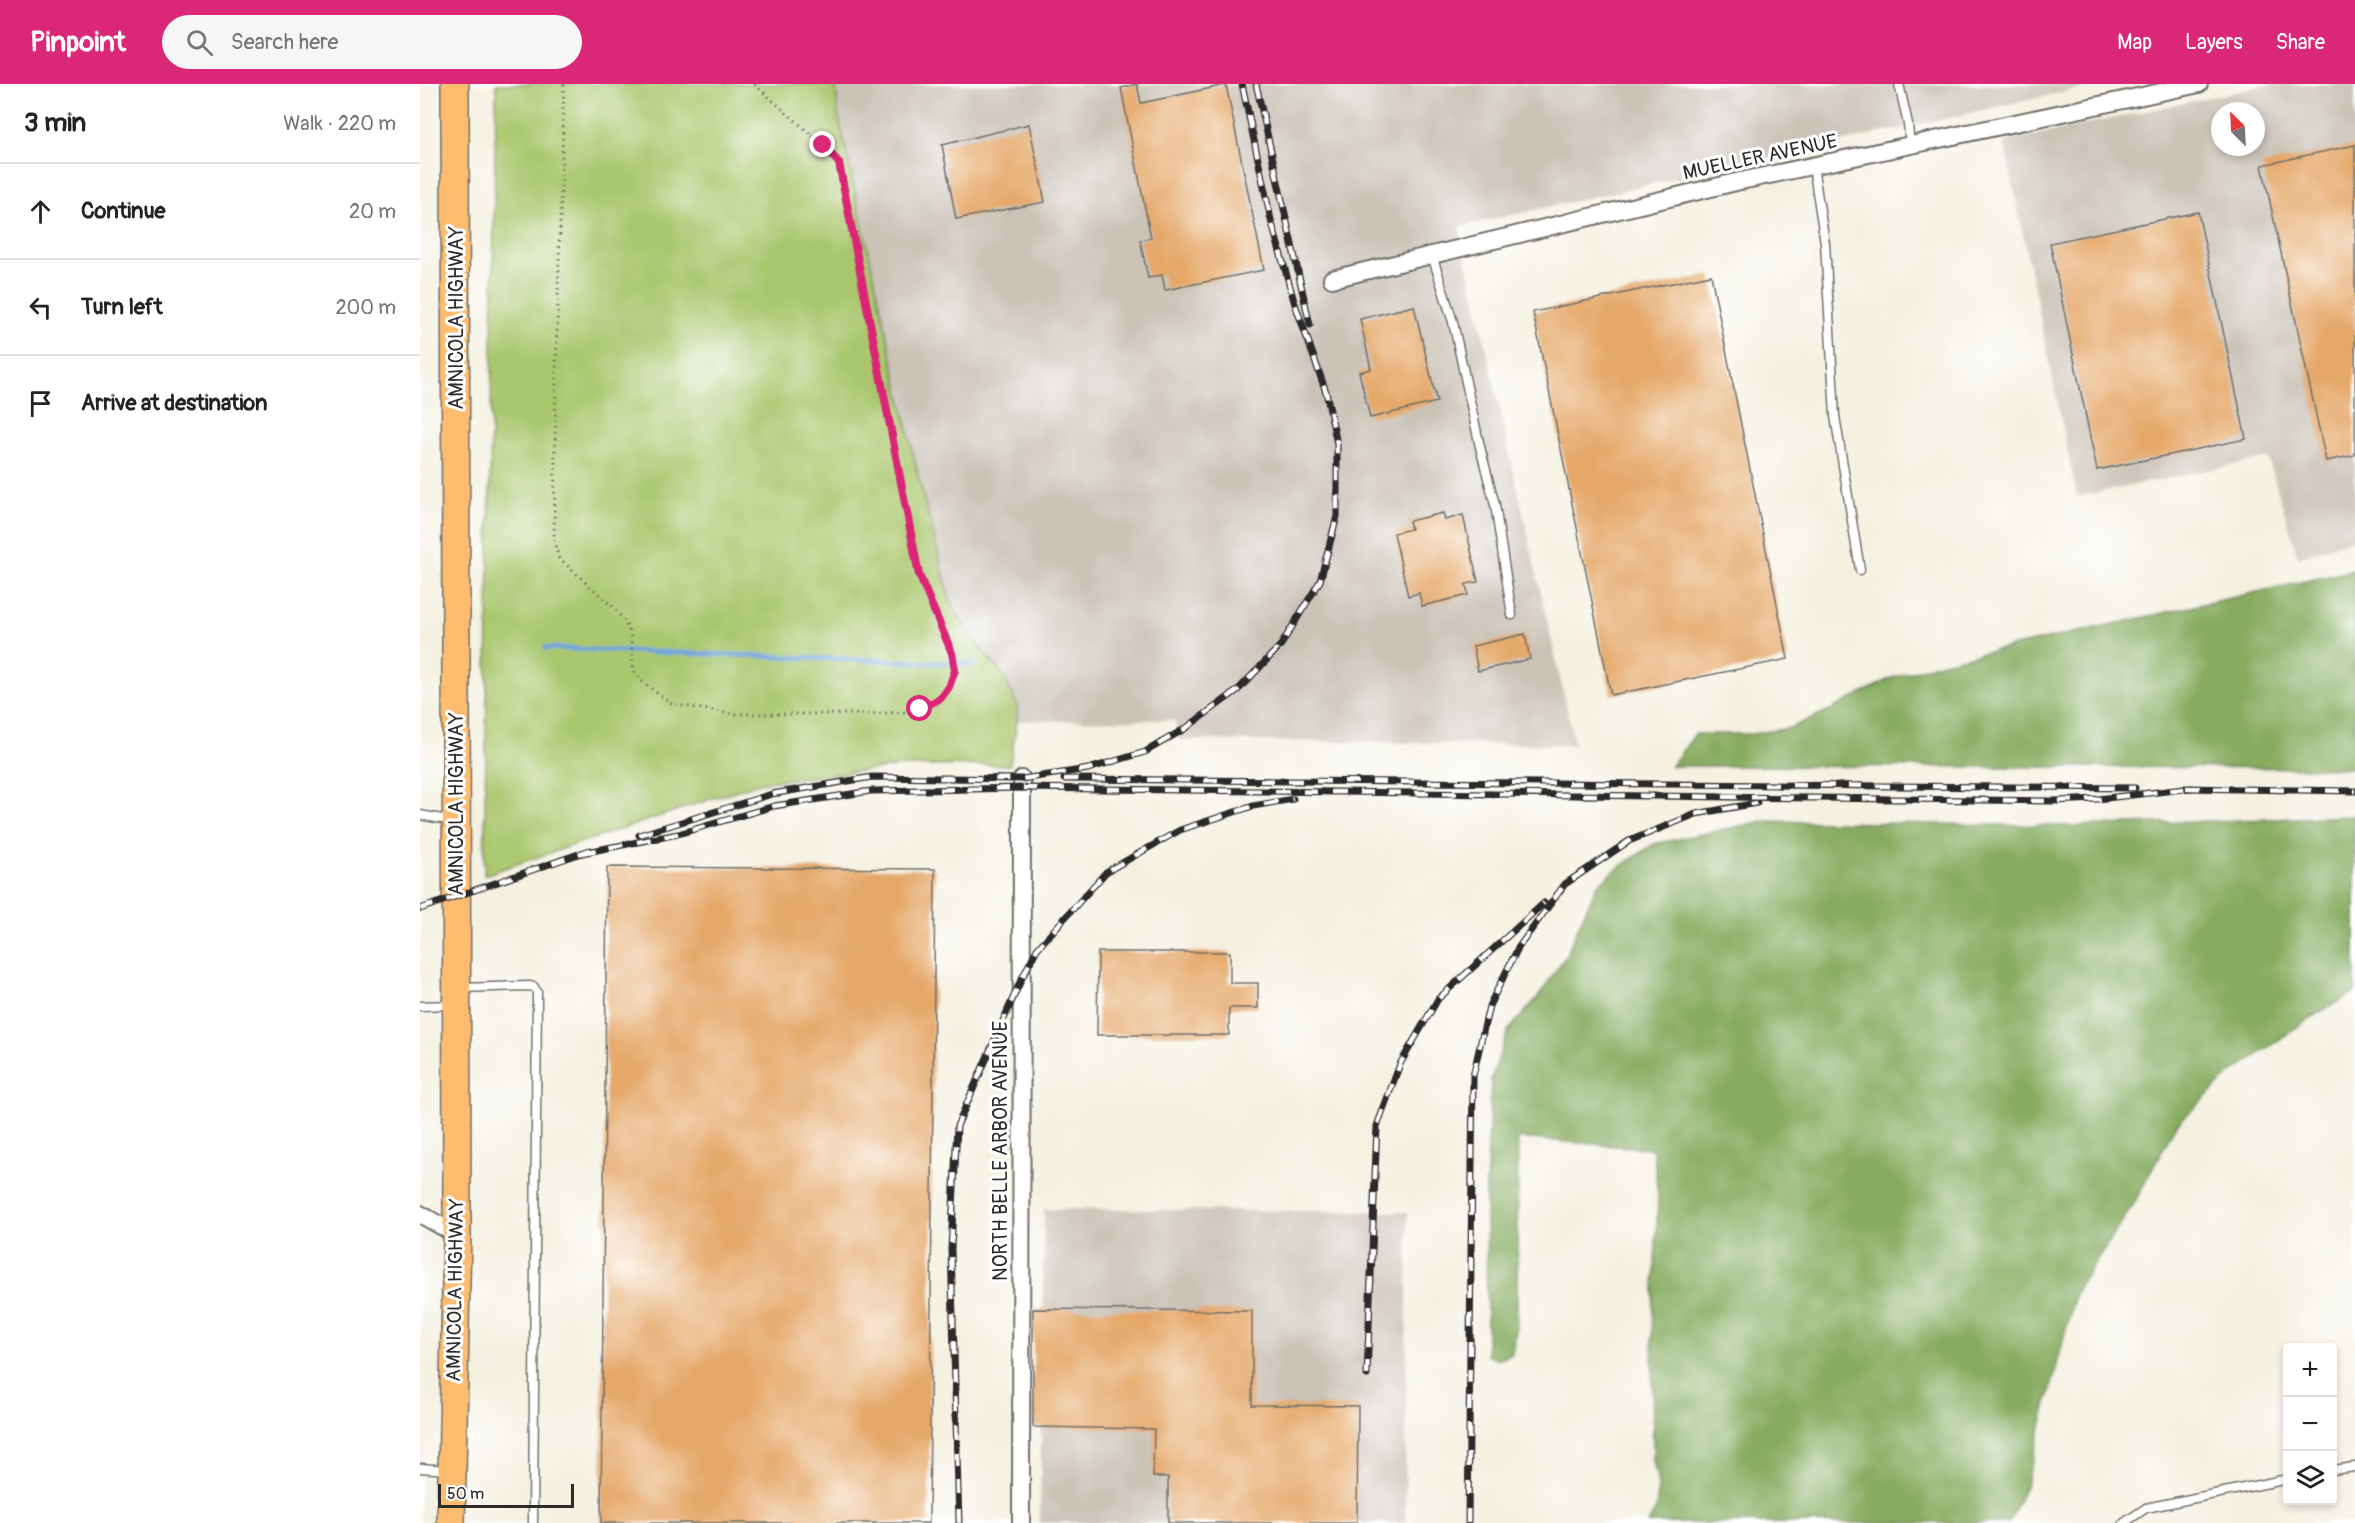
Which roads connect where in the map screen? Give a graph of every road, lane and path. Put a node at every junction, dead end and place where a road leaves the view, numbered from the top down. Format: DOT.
graph roads {
  1 [pos="455,84"];
  2 [pos="564,84"];
  3 [pos="754,84"];
  4 [pos="1899,84"];
  5 [pos="2199,84"];
  6 [pos="1910,146"];
  7 [pos="1813,166"];
  8 [pos="1432,255"];
  9 [pos="1332,279"];
  10 [pos="1860,570"];
  11 [pos="1512,615"];
  12 [pos="1022,779"];
  13 [pos="420,815"];
  14 [pos="456,822"];
  15 [pos="456,997"];
  16 [pos="420,1006"];
  17 [pos="420,1214"];
  18 [pos="457,1235"];
  19 [pos="2355,1467"];
  20 [pos="420,1468"];
  21 [pos="2337,1469"];
  22 [pos="452,1470"];
  23 [pos="2283,1480"];
  24 [pos="451,1523"];
  25 [pos="533,1523"];
  26 [pos="1021,1523"];
  27 [pos="2124,1523"];
  1 -- 14 [label="main road, AMNICOLA HIGHWAY"];
  2 -- 3 [label="path"];
  4 -- 6 [label="lane"];
  5 -- 6 [label="street, MUELLER AVENUE"];
  6 -- 7 [label="street, MUELLER AVENUE"];
  7 -- 8 [label="street, MUELLER AVENUE"];
  7 -- 10 [label="lane"];
  8 -- 9 [label="street, MUELLER AVENUE"];
  8 -- 11 [label="lane"];
  12 -- 26 [label="street, NORTH BELLE ARBOR AVENUE"];
  13 -- 14 [label="lane"];
  14 -- 15 [label="main road, AMNICOLA HIGHWAY"];
  15 -- 16 [label="lane"];
  15 -- 18 [label="main road, AMNICOLA HIGHWAY"];
  15 -- 25 [label="lane"];
  17 -- 18 [label="street"];
  18 -- 22 [label="main road, AMNICOLA HIGHWAY"];
  19 -- 21 [label="lane"];
  20 -- 22 [label="lane"];
  22 -- 24 [label="main road, AMNICOLA HIGHWAY"];
  23 -- 27 [label="lane"];
}
